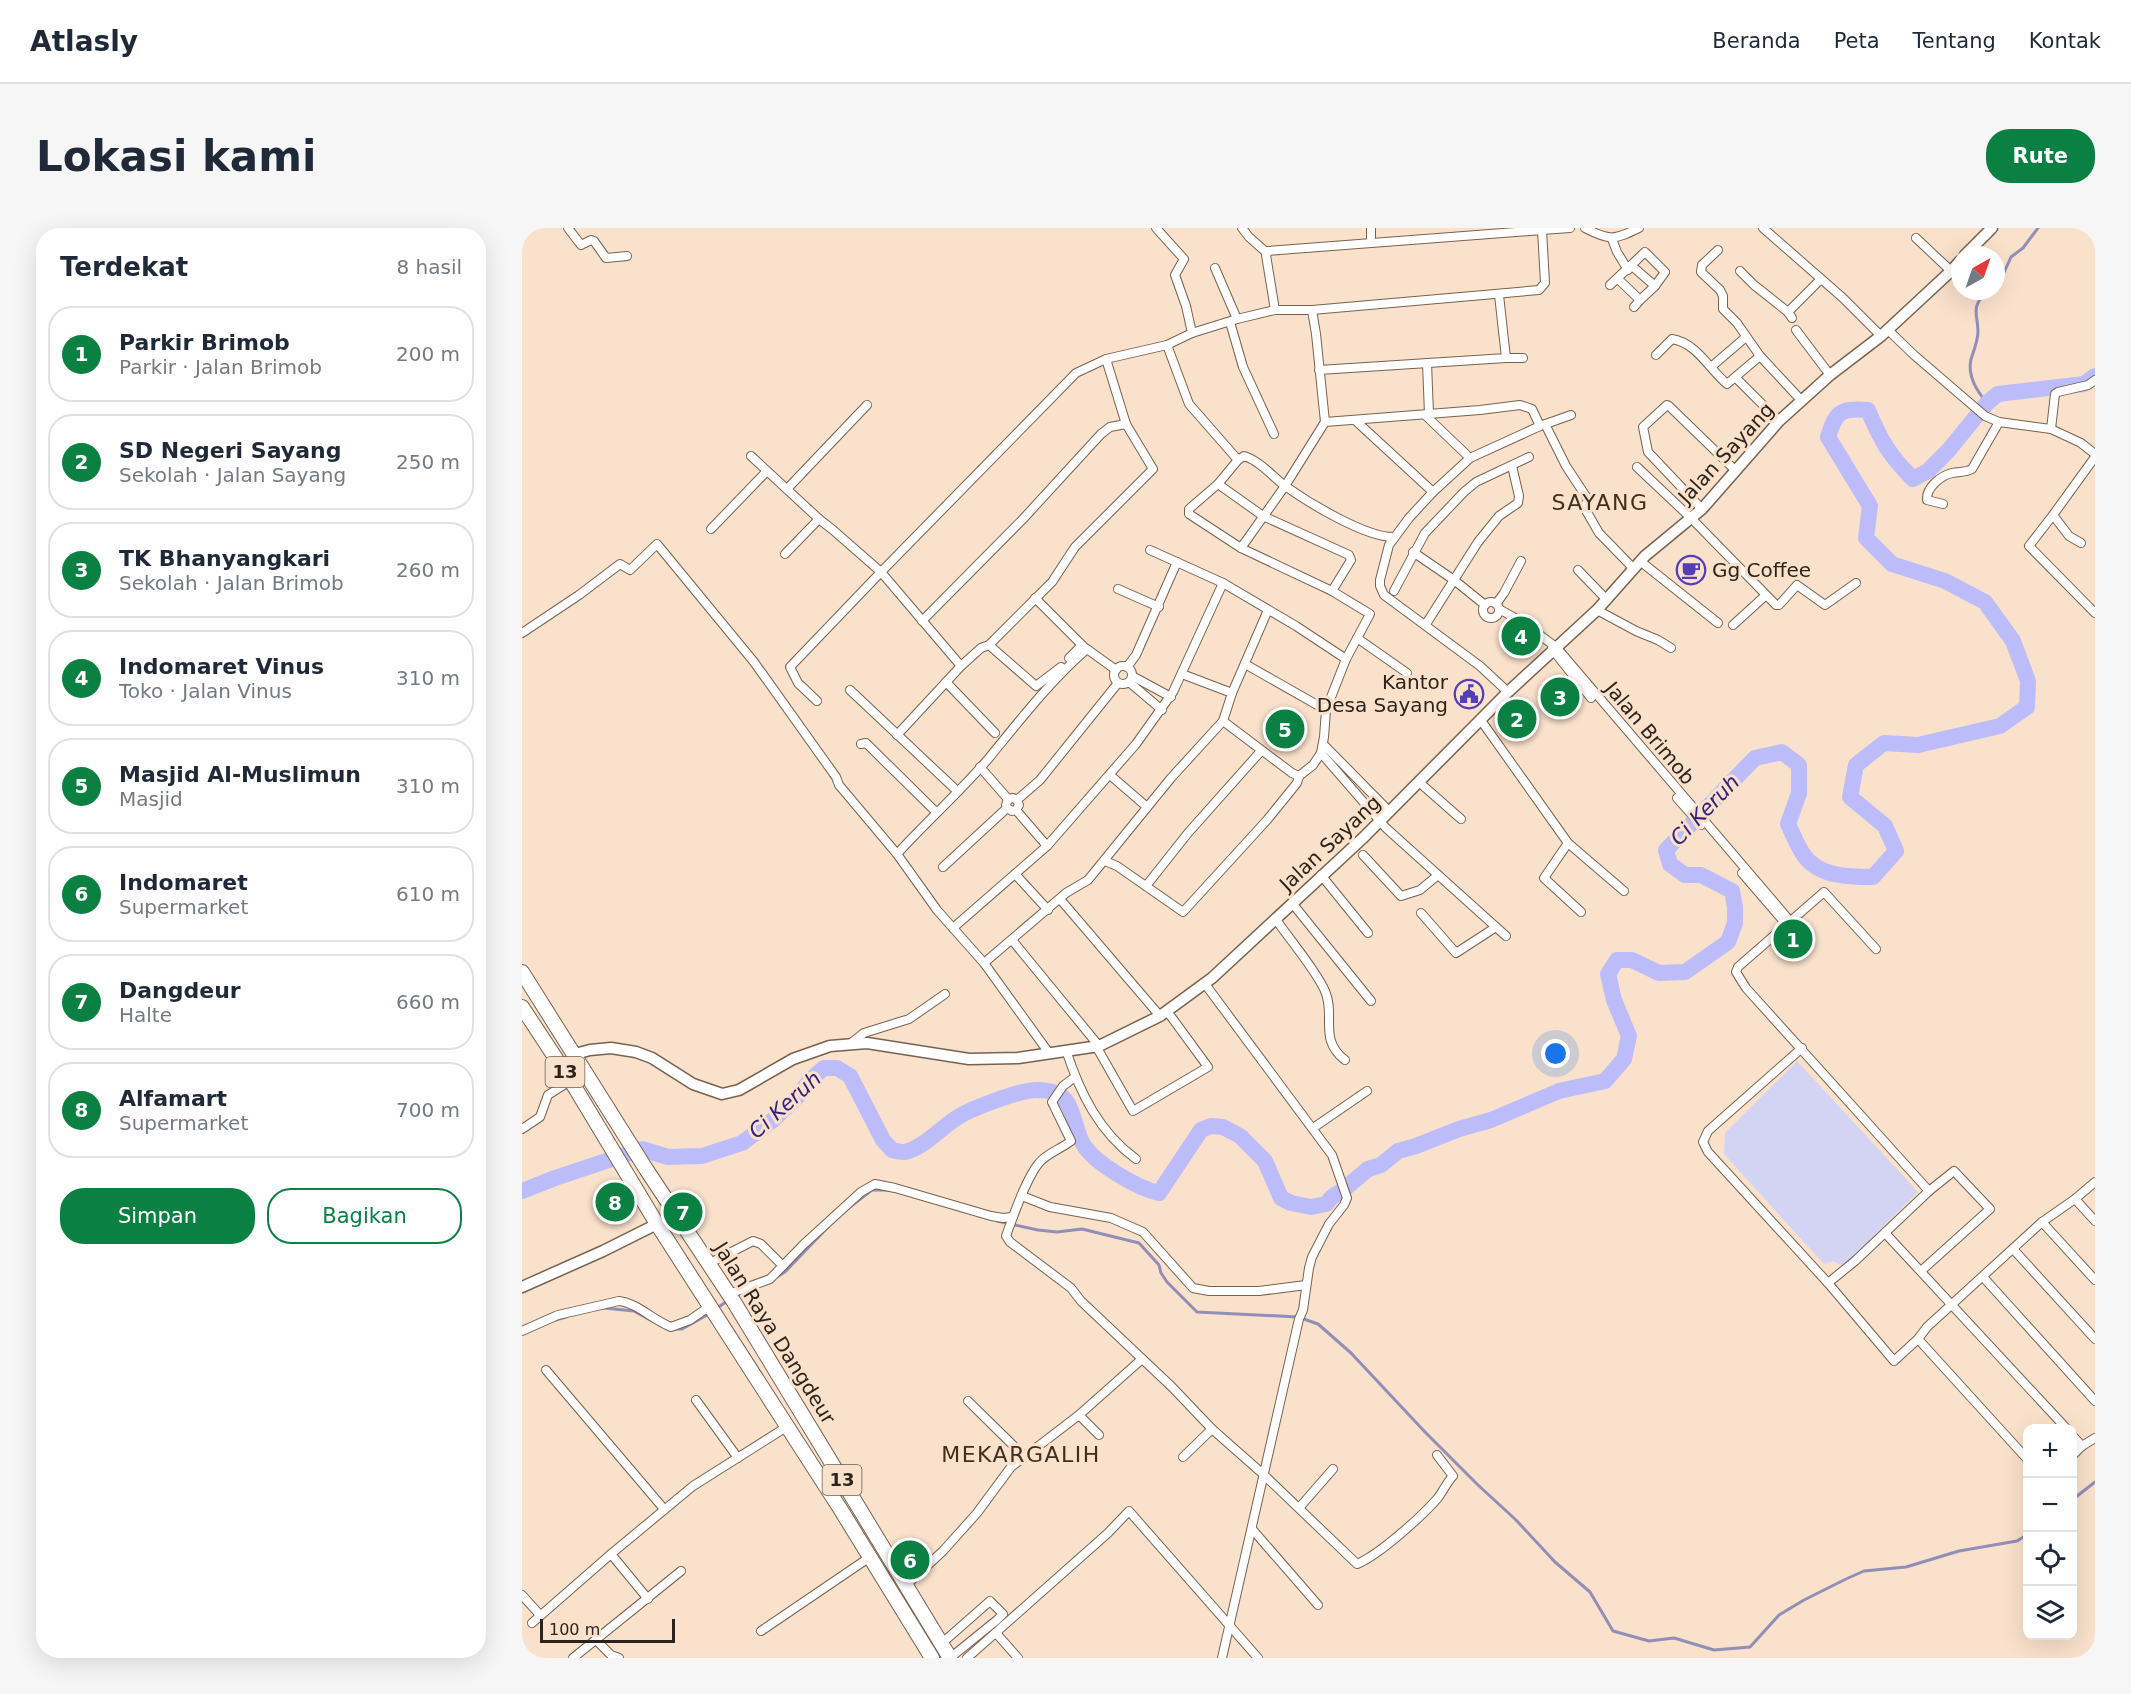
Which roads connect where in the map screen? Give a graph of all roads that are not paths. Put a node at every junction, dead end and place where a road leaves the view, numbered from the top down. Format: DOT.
graph roads {
  1 [pos="568,228"];
  2 [pos="1156,228"];
  3 [pos="1242,228"];
  4 [pos="1371,228"];
  5 [pos="1569,228"];
  6 [pos="1584,228"];
  7 [pos="1639,228"];
  8 [pos="1763,228"];
  9 [pos="1992,228"];
  10 [pos="1526,230"];
  11 [pos="1542,231"];
  12 [pos="1916,238"];
  13 [pos="1612,239"];
  14 [pos="1371,243"];
  15 [pos="1974,246"];
  16 [pos="1718,250"];
  17 [pos="1267,253"];
  18 [pos="627,256"];
  19 [pos="1215,268"];
  20 [pos="1630,268"];
  21 [pos="1740,271"];
  22 [pos="1951,271"];
  23 [pos="1618,279"];
  24 [pos="1821,279"];
  25 [pos="1610,285"];
  26 [pos="1654,286"];
  27 [pos="1498,295"];
  28 [pos="1640,300"];
  29 [pos="1634,307"];
  30 [pos="1275,310"];
  31 [pos="1312,310"];
  32 [pos="1234,321"];
  33 [pos="1796,330"];
  34 [pos="1884,332"];
  35 [pos="1192,333"];
  36 [pos="1746,337"];
  37 [pos="1167,345"];
  38 [pos="1656,356"];
  39 [pos="1760,356"];
  40 [pos="1106,358"];
  41 [pos="1506,358"];
  42 [pos="1523,358"];
  43 [pos="1427,363"];
  44 [pos="1711,367"];
  45 [pos="1319,370"];
  46 [pos="1830,375"];
  47 [pos="1736,378"];
  48 [pos="2095,380"];
  49 [pos="1801,400"];
  50 [pos="867,405"];
  51 [pos="1427,415"];
  52 [pos="1571,415"];
  53 [pos="1356,421"];
  54 [pos="1779,421"];
  55 [pos="1324,422"];
  56 [pos="2000,422"];
  57 [pos="1126,424"];
  58 [pos="1542,425"];
  59 [pos="2051,429"];
  60 [pos="1274,434"];
  61 [pos="2095,455"];
  62 [pos="751,456"];
  63 [pos="1529,457"];
  64 [pos="1470,458"];
  65 [pos="1238,460"];
  66 [pos="1512,465"];
  67 [pos="1637,467"];
  68 [pos="767,471"];
  69 [pos="1736,471"];
  70 [pos="1218,484"];
  71 [pos="1286,486"];
  72 [pos="788,489"];
  73 [pos="1433,492"];
  74 [pos="1943,504"];
  75 [pos="1702,509"];
  76 [pos="2053,515"];
  77 [pos="1263,516"];
  78 [pos="1691,518"];
  79 [pos="819,519"];
  80 [pos="711,529"];
  81 [pos="1393,537"];
  82 [pos="2081,543"];
  83 [pos="1240,548"];
  84 [pos="1150,550"];
  85 [pos="1413,552"];
  86 [pos="785,554"];
  87 [pos="1521,561"];
  88 [pos="1177,562"];
  89 [pos="1637,565"];
  90 [pos="1578,570"];
  91 [pos="881,572"];
  92 [pos="1454,580"];
  93 [pos="1223,583"];
  94 [pos="1856,583"];
  95 [pos="1118,590"];
  96 [pos="1332,591"];
  97 [pos="1394,591"];
  98 [pos="1766,596"];
  99 [pos="1035,598"];
  100 [pos="1606,600"];
  101 [pos="1485,605"];
  102 [pos="1159,607"];
  103 [pos="1497,607"];
  104 [pos="1268,610"];
  105 [pos="1597,610"];
  106 [pos="2095,613"];
  107 [pos="922,621"];
  108 [pos="1718,623"];
  109 [pos="1426,624"];
  110 [pos="1733,625"];
  111 [pos="522,633"];
  112 [pos="1357,638"];
  113 [pos="989,645"];
  114 [pos="1084,647"];
  115 [pos="1553,648"];
  116 [pos="1671,648"];
  117 [pos="1346,659"];
  118 [pos="1245,664"];
  119 [pos="961,666"];
  120 [pos="1127,667"];
  121 [pos="1116,670"];
  122 [pos="1407,672"];
  123 [pos="1182,674"];
  124 [pos="1131,679"];
  125 [pos="946,682"];
  126 [pos="1118,683"];
  127 [pos="850,690"];
  128 [pos="1508,692"];
  129 [pos="1232,693"];
  130 [pos="1171,697"];
  131 [pos="817,701"];
  132 [pos="1162,710"];
  133 [pos="1326,710"];
  134 [pos="1480,720"];
  135 [pos="1223,721"];
  136 [pos="995,733"];
  137 [pos="897,735"];
  138 [pos="861,744"];
  139 [pos="1322,748"];
  140 [pos="1261,751"];
  141 [pos="980,767"];
  142 [pos="1110,774"];
  143 [pos="1299,776"];
  144 [pos="1420,783"];
  145 [pos="954,788"];
  146 [pos="1013,799"];
  147 [pos="1147,807"];
  148 [pos="1007,808"];
  149 [pos="1016,810"];
  150 [pos="936,812"];
  151 [pos="1390,812"];
  152 [pos="1461,819"];
  153 [pos="1381,821"];
  154 [pos="1568,843"];
  155 [pos="1047,846"];
  156 [pos="897,854"];
  157 [pos="1363,855"];
  158 [pos="1105,861"];
  159 [pos="943,867"];
  160 [pos="1016,874"];
  161 [pos="1321,875"];
  162 [pos="1438,875"];
  163 [pos="1146,886"];
  164 [pos="1624,891"];
  165 [pos="1060,899"];
  166 [pos="1292,903"];
  167 [pos="1048,910"];
  168 [pos="1581,912"];
  169 [pos="1421,913"];
  170 [pos="1275,918"];
  171 [pos="1788,922"];
  172 [pos="1496,927"];
  173 [pos="953,928"];
  174 [pos="1368,933"];
  175 [pos="1506,936"];
  176 [pos="1012,940"];
  177 [pos="1876,949"];
  178 [pos="984,963"];
  179 [pos="522,972"];
  180 [pos="1205,984"];
  181 [pos="945,994"];
  182 [pos="1371,1001"];
  183 [pos="522,1007"];
  184 [pos="1163,1014"];
  185 [pos="850,1044"];
  186 [pos="1098,1046"];
  187 [pos="1802,1048"];
  188 [pos="1066,1050"];
  189 [pos="1049,1053"];
  190 [pos="575,1054"];
  191 [pos="1345,1060"];
  192 [pos="1075,1077"];
  193 [pos="570,1080"];
  194 [pos="1367,1091"];
  195 [pos="1313,1128"];
  196 [pos="522,1130"];
  197 [pos="1136,1159"];
  198 [pos="2095,1182"];
  199 [pos="1929,1191"];
  200 [pos="1022,1196"];
  201 [pos="2075,1199"];
  202 [pos="1011,1220"];
  203 [pos="2095,1221"];
  204 [pos="2042,1222"];
  205 [pos="657,1224"];
  206 [pos="1886,1233"];
  207 [pos="2013,1249"];
  208 [pos="708,1264"];
  209 [pos="783,1266"];
  210 [pos="1921,1271"];
  211 [pos="1983,1276"];
  212 [pos="2095,1280"];
  213 [pos="1828,1283"];
  214 [pos="1306,1285"];
  215 [pos="522,1287"];
  216 [pos="731,1297"];
  217 [pos="1951,1305"];
  218 [pos="713,1310"];
  219 [pos="522,1331"];
  220 [pos="1918,1339"];
  221 [pos="2095,1339"];
  222 [pos="1142,1359"];
  223 [pos="546,1370"];
  224 [pos="696,1400"];
  225 [pos="969,1401"];
  226 [pos="2095,1401"];
  227 [pos="1078,1415"];
  228 [pos="2062,1424"];
  229 [pos="788,1426"];
  230 [pos="1212,1429"];
  231 [pos="1099,1435"];
  232 [pos="2095,1438"];
  233 [pos="2077,1440"];
  234 [pos="2082,1446"];
  235 [pos="2077,1452"];
  236 [pos="2023,1454"];
  237 [pos="1437,1455"];
  238 [pos="1025,1456"];
  239 [pos="1183,1457"];
  240 [pos="738,1458"];
  241 [pos="1334,1469"];
  242 [pos="1263,1474"];
  243 [pos="1299,1508"];
  244 [pos="664,1509"];
  245 [pos="1252,1529"];
  246 [pos="611,1554"];
  247 [pos="870,1557"];
  248 [pos="681,1571"];
  249 [pos="905,1586"];
  250 [pos="522,1595"];
  251 [pos="648,1599"];
  252 [pos="1318,1605"];
  253 [pos="540,1615"];
  254 [pos="532,1623"];
  255 [pos="1230,1625"];
  256 [pos="761,1630"];
  257 [pos="996,1633"];
  258 [pos="596,1640"];
  259 [pos="941,1644"];
  260 [pos="573,1658"];
  261 [pos="619,1658"];
  262 [pos="932,1658"];
  263 [pos="950,1658"];
  264 [pos="967,1658"];
  265 [pos="1018,1658"];
  266 [pos="1222,1658"];
  267 [pos="1258,1658"];
  1 -- 18 [label="street"];
  2 -- 35 [label="street"];
  3 -- 17 [label="street"];
  4 -- 14 [label="street"];
  5 -- 11 [label="street"];
  6 -- 13 [label="street"];
  7 -- 13 [label="street"];
  8 -- 24 [label="street"];
  9 -- 15 [label="main road"];
  10 -- 11 [label="street"];
  10 -- 14 [label="street"];
  11 -- 27 [label="street"];
  12 -- 22 [label="street"];
  13 -- 20 [label="street"];
  14 -- 17 [label="street"];
  16 -- 36 [label="street"];
  17 -- 30 [label="street"];
  19 -- 32 [label="street"];
  20 -- 23 [label="street"];
  20 -- 26 [label="street"];
  20 -- 26 [label="street"];
  21 -- 24 [label="street"];
  22 -- 34 [label="main road, Jalan Sayang"];
  23 -- 25 [label="street"];
  23 -- 28 [label="street"];
  24 -- 34 [label="street"];
  26 -- 28 [label="street"];
  27 -- 31 [label="street"];
  27 -- 41 [label="street"];
  28 -- 29 [label="street"];
  30 -- 31 [label="street"];
  30 -- 32 [label="street"];
  31 -- 45 [label="street"];
  32 -- 35 [label="street"];
  32 -- 60 [label="street"];
  33 -- 46 [label="street"];
  34 -- 46 [label="main road, Jalan Sayang"];
  34 -- 56 [label="street"];
  35 -- 37 [label="street"];
  36 -- 39 [label="street"];
  36 -- 44 [label="street"];
  37 -- 40 [label="street"];
  37 -- 65 [label="street"];
  38 -- 44 [label="street"];
  39 -- 47 [label="street"];
  39 -- 49 [label="street"];
  40 -- 57 [label="street"];
  40 -- 91 [label="street"];
  41 -- 42 [label="street"];
  41 -- 43 [label="street"];
  43 -- 45 [label="street"];
  43 -- 51 [label="street"];
  44 -- 47 [label="street"];
  45 -- 55 [label="street"];
  46 -- 49 [label="main road, Jalan Sayang"];
  47 -- 54 [label="street"];
  48 -- 59 [label="street"];
  49 -- 54 [label="main road, Jalan Sayang"];
  50 -- 72 [label="street"];
  51 -- 53 [label="street"];
  51 -- 58 [label="street"];
  51 -- 64 [label="street"];
  52 -- 58 [label="street"];
  53 -- 55 [label="street"];
  53 -- 73 [label="street"];
  54 -- 69 [label="main road, Jalan Sayang"];
  55 -- 71 [label="street"];
  56 -- 59 [label="street"];
  56 -- 74 [label="street"];
  57 -- 99 [label="street"];
  57 -- 107 [label="street"];
  58 -- 64 [label="street"];
  58 -- 89 [label="street"];
  59 -- 61 [label="street"];
  61 -- 76 [label="street"];
  62 -- 68 [label="street"];
  63 -- 66 [label="street"];
  64 -- 73 [label="street"];
  65 -- 70 [label="street"];
  65 -- 71 [label="street"];
  66 -- 85 [label="street"];
  66 -- 92 [label="street"];
  67 -- 78 [label="street"];
  68 -- 72 [label="street"];
  68 -- 80 [label="street"];
  69 -- 75 [label="main road, Jalan Sayang"];
  69 -- 75 [label="street"];
  70 -- 77 [label="street"];
  70 -- 83 [label="street"];
  71 -- 77 [label="street"];
  71 -- 81 [label="street"];
  72 -- 79 [label="street"];
  73 -- 81 [label="street"];
  75 -- 78 [label="main road, Jalan Sayang"];
  76 -- 82 [label="street"];
  76 -- 106 [label="street"];
  77 -- 83 [label="street"];
  77 -- 96 [label="street"];
  78 -- 89 [label="main road, Jalan Sayang"];
  78 -- 98 [label="street"];
  79 -- 86 [label="street"];
  79 -- 91 [label="street"];
  81 -- 109 [label="street"];
  83 -- 96 [label="street"];
  84 -- 88 [label="street"];
  85 -- 92 [label="street"];
  85 -- 97 [label="street"];
  87 -- 103 [label="street"];
  88 -- 93 [label="street"];
  88 -- 102 [label="street"];
  89 -- 100 [label="main road, Jalan Sayang"];
  89 -- 108 [label="street"];
  90 -- 100 [label="street"];
  91 -- 107 [label="street"];
  91 -- 131 [label="street"];
  92 -- 101 [label="street"];
  92 -- 109 [label="street"];
  93 -- 104 [label="street"];
  93 -- 123 [label="street"];
  94 -- 98 [label="street"];
  95 -- 102 [label="street"];
  96 -- 112 [label="street"];
  98 -- 110 [label="street"];
  99 -- 113 [label="street"];
  99 -- 114 [label="street"];
  100 -- 105 [label="main road, Jalan Sayang"];
  101 -- 103 [label="street"];
  101 -- 103 [label="street"];
  102 -- 120 [label="street"];
  103 -- 115 [label="street, Jalan Brimob"];
  104 -- 117 [label="street"];
  104 -- 118 [label="street"];
  105 -- 115 [label="main road, Jalan Sayang"];
  105 -- 116 [label="street"];
  107 -- 119 [label="street"];
  109 -- 128 [label="street"];
  111 -- 156 [label="street"];
  112 -- 117 [label="street"];
  112 -- 122 [label="street"];
  113 -- 114 [label="street"];
  113 -- 119 [label="street"];
  114 -- 121 [label="street"];
  114 -- 141 [label="street"];
  115 -- 128 [label="main road, Jalan Sayang"];
  115 -- 171 [label="street, Jalan Brimob"];
  117 -- 133 [label="street"];
  118 -- 129 [label="street"];
  118 -- 133 [label="street"];
  119 -- 125 [label="street"];
  120 -- 121 [label="street"];
  120 -- 124 [label="street"];
  121 -- 126 [label="street"];
  123 -- 129 [label="street"];
  123 -- 130 [label="street"];
  124 -- 126 [label="street"];
  124 -- 130 [label="street"];
  124 -- 132 [label="street"];
  125 -- 136 [label="street"];
  125 -- 137 [label="street"];
  126 -- 146 [label="street"];
  127 -- 137 [label="street"];
  128 -- 134 [label="main road, Jalan Sayang"];
  129 -- 135 [label="street"];
  130 -- 132 [label="street"];
  132 -- 142 [label="street"];
  133 -- 139 [label="street"];
  134 -- 144 [label="main road, Jalan Sayang"];
  134 -- 154 [label="street"];
  135 -- 140 [label="street"];
  135 -- 147 [label="street"];
  137 -- 145 [label="street"];
  138 -- 150 [label="street"];
  139 -- 143 [label="street"];
  139 -- 151 [label="street"];
  139 -- 153 [label="street"];
  140 -- 143 [label="street"];
  140 -- 163 [label="street"];
  141 -- 146 [label="street"];
  141 -- 150 [label="street"];
  142 -- 147 [label="street"];
  142 -- 155 [label="street"];
  143 -- 163 [label="street"];
  144 -- 151 [label="main road, Jalan Sayang"];
  144 -- 152 [label="street"];
  146 -- 148 [label="street"];
  146 -- 149 [label="street"];
  147 -- 158 [label="street"];
  148 -- 149 [label="street"];
  148 -- 159 [label="street"];
  149 -- 155 [label="street"];
  150 -- 156 [label="street"];
  151 -- 153 [label="main road, Jalan Sayang"];
  153 -- 161 [label="main road, Jalan Sayang"];
  153 -- 162 [label="street"];
  154 -- 164 [label="street"];
  154 -- 168 [label="street"];
  155 -- 160 [label="street"];
  156 -- 173 [label="street"];
  157 -- 162 [label="street"];
  158 -- 163 [label="street"];
  158 -- 165 [label="street"];
  160 -- 167 [label="street"];
  160 -- 173 [label="street"];
  161 -- 166 [label="main road, Jalan Sayang"];
  161 -- 174 [label="street"];
  162 -- 172 [label="street"];
  165 -- 167 [label="street"];
  165 -- 184 [label="street"];
  166 -- 170 [label="main road, Jalan Sayang"];
  166 -- 182 [label="street"];
  167 -- 176 [label="street"];
  169 -- 172 [label="street"];
  170 -- 180 [label="main road, Jalan Sayang"];
  170 -- 191 [label="street"];
  171 -- 177 [label="street"];
  171 -- 187 [label="street"];
  172 -- 175 [label="street"];
  173 -- 178 [label="street"];
  176 -- 178 [label="street"];
  176 -- 186 [label="street"];
  178 -- 189 [label="street"];
  179 -- 190 [label="highway, Jalan Raya Dangdeur / 13"];
  180 -- 184 [label="main road, Jalan Sayang"];
  180 -- 195 [label="street"];
  181 -- 185 [label="street"];
  183 -- 193 [label="highway, Jalan Raya Dangdeur / 13"];
  184 -- 186 [label="main road, Jalan Sayang"];
  184 -- 186 [label="street"];
  185 -- 189 [label="main road, Jalan Sayang"];
  185 -- 190 [label="main road, Jalan Sayang"];
  186 -- 188 [label="main road, Jalan Sayang"];
  187 -- 199 [label="street"];
  187 -- 213 [label="street"];
  188 -- 189 [label="main road, Jalan Sayang"];
  188 -- 192 [label="street"];
  190 -- 208 [label="highway, Jalan Raya Dangdeur / 13"];
  192 -- 197 [label="street"];
  192 -- 200 [label="street"];
  193 -- 196 [label="street"];
  193 -- 205 [label="highway, Jalan Raya Dangdeur / 13"];
  194 -- 195 [label="street"];
  195 -- 214 [label="street"];
  198 -- 201 [label="street"];
  199 -- 206 [label="street"];
  199 -- 210 [label="street"];
  200 -- 202 [label="street"];
  200 -- 214 [label="street"];
  201 -- 203 [label="street"];
  201 -- 204 [label="street"];
  202 -- 209 [label="street"];
  202 -- 222 [label="street"];
  204 -- 207 [label="street"];
  204 -- 212 [label="street"];
  205 -- 215 [label="main road"];
  205 -- 218 [label="highway, Jalan Raya Dangdeur / 13"];
  206 -- 210 [label="street"];
  206 -- 213 [label="street"];
  207 -- 211 [label="street"];
  207 -- 221 [label="street"];
  208 -- 209 [label="street"];
  208 -- 216 [label="highway, Jalan Raya Dangdeur / 13"];
  209 -- 216 [label="street"];
  210 -- 217 [label="street"];
  211 -- 217 [label="street"];
  211 -- 226 [label="street"];
  213 -- 220 [label="street"];
  214 -- 242 [label="street"];
  216 -- 249 [label="highway, Jalan Raya Dangdeur / 13"];
  217 -- 220 [label="street"];
  217 -- 228 [label="street"];
  218 -- 219 [label="street"];
  218 -- 229 [label="highway, Jalan Raya Dangdeur / 13"];
  220 -- 236 [label="street"];
  222 -- 227 [label="street"];
  222 -- 230 [label="street"];
  223 -- 244 [label="street"];
  224 -- 240 [label="street"];
  225 -- 238 [label="street"];
  227 -- 231 [label="street"];
  227 -- 238 [label="street"];
  229 -- 240 [label="street"];
  229 -- 247 [label="highway, Jalan Raya Dangdeur / 13"];
  230 -- 239 [label="street"];
  230 -- 242 [label="street"];
  232 -- 234 [label="street"];
  233 -- 234 [label="street"];
  234 -- 235 [label="street"];
  237 -- 243 [label="street"];
  238 -- 249 [label="street"];
  240 -- 244 [label="street"];
  241 -- 243 [label="street"];
  242 -- 243 [label="street"];
  242 -- 245 [label="street"];
  244 -- 246 [label="street"];
  245 -- 252 [label="street"];
  245 -- 255 [label="street"];
  246 -- 251 [label="street"];
  246 -- 253 [label="street"];
  247 -- 256 [label="street"];
  247 -- 262 [label="highway, Jalan Raya Dangdeur / 13"];
  248 -- 251 [label="street"];
  249 -- 259 [label="highway, Jalan Raya Dangdeur / 13"];
  250 -- 253 [label="street"];
  251 -- 258 [label="street"];
  253 -- 254 [label="street"];
  255 -- 257 [label="street"];
  255 -- 266 [label="street"];
  255 -- 267 [label="street"];
  257 -- 264 [label="street"];
  257 -- 265 [label="street"];
  258 -- 260 [label="street"];
  258 -- 261 [label="street"];
  259 -- 263 [label="highway, Jalan Raya Dangdeur / 13"];
  259 -- 263 [label="street"];
}
